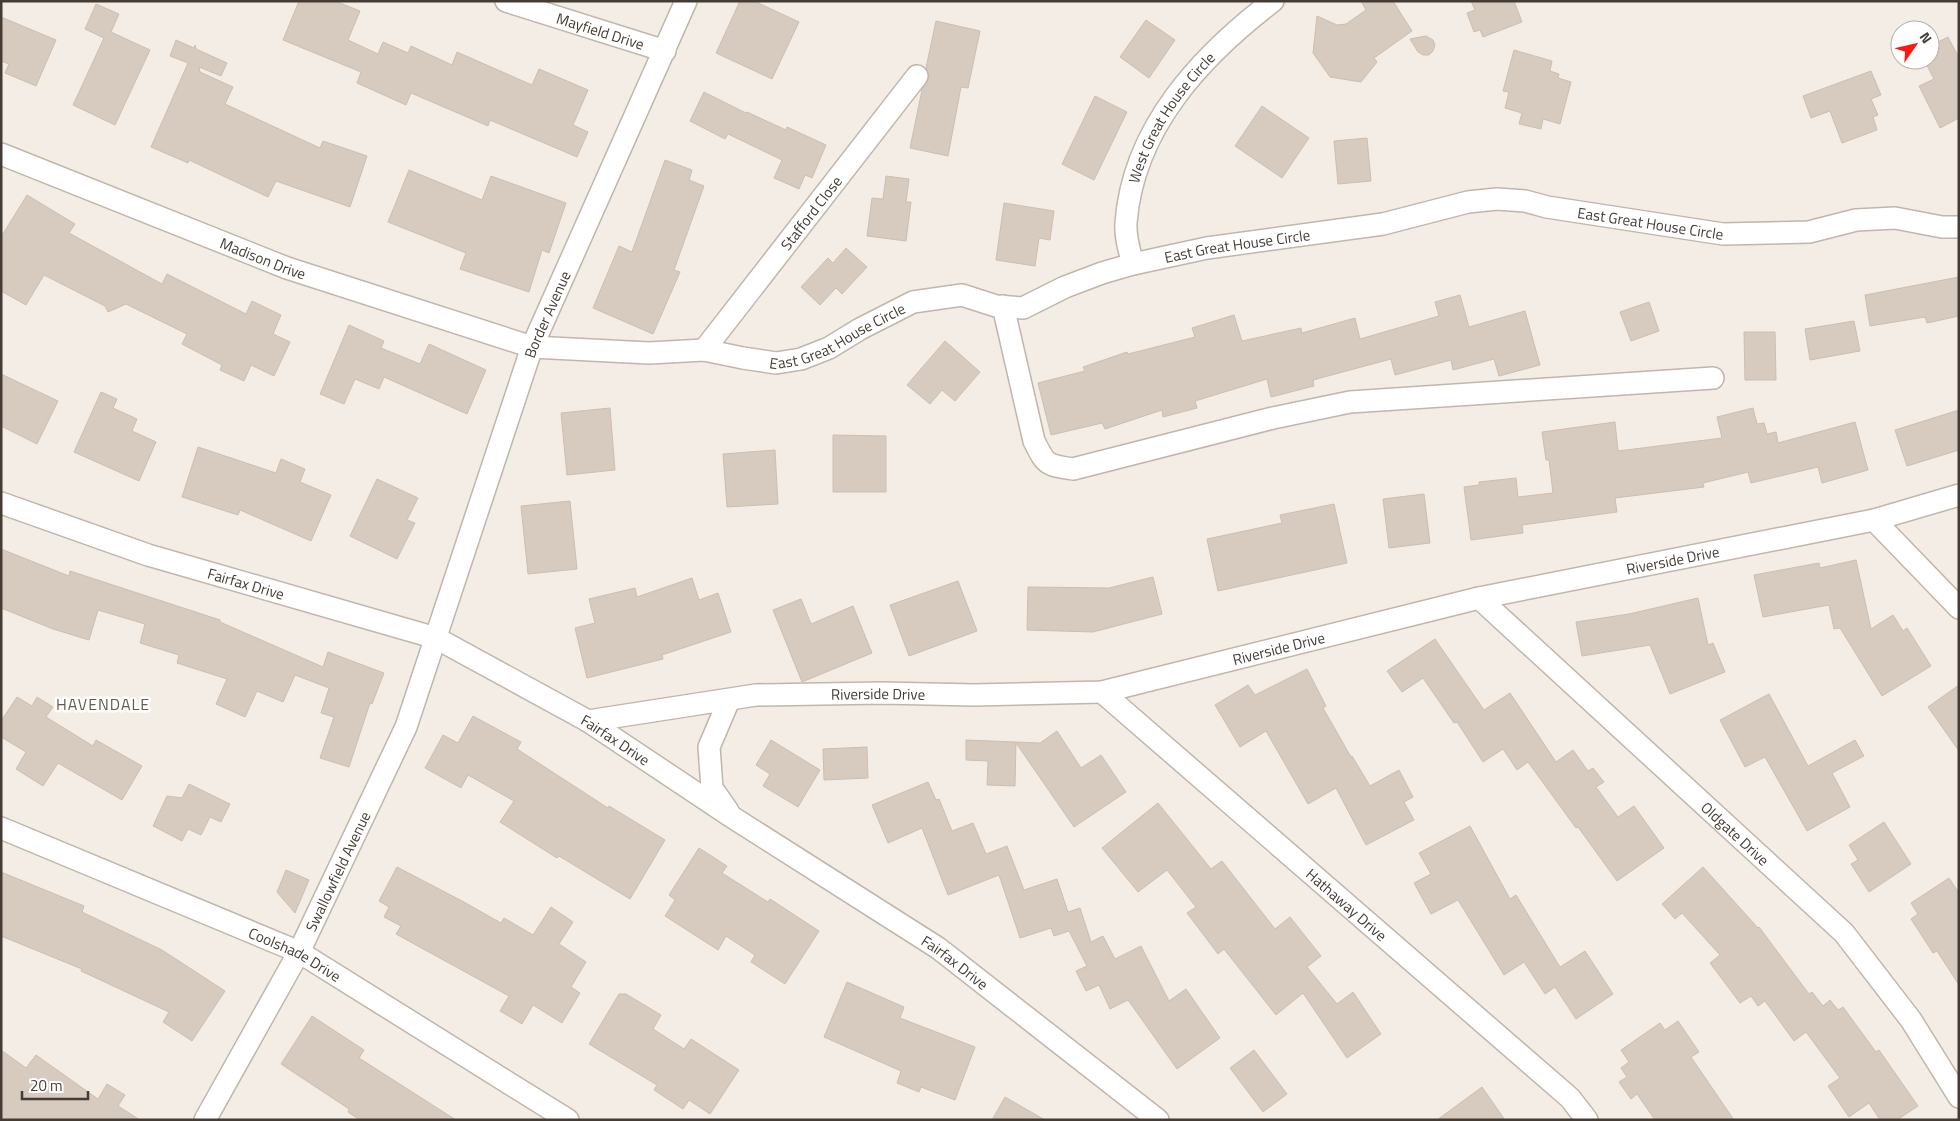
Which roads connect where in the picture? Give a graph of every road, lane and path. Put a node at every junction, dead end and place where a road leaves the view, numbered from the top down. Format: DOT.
graph roads {
  1 [pos="506,1"];
  2 [pos="686,1"];
  3 [pos="1273,1"];
  4 [pos="665,51"];
  5 [pos="917,76"];
  6 [pos="1,154"];
  7 [pos="1959,227"];
  8 [pos="1133,264"];
  9 [pos="1003,306"];
  10 [pos="532,347"];
  11 [pos="704,350"];
  12 [pos="1713,378"];
  13 [pos="1959,495"];
  14 [pos="1,503"];
  15 [pos="1874,520"];
  16 [pos="1479,598"];
  17 [pos="1959,608"];
  18 [pos="436,638"];
  19 [pos="1102,692"];
  20 [pos="729,700"];
  21 [pos="588,722"];
  22 [pos="732,817"];
  23 [pos="1,828"];
  24 [pos="299,952"];
  25 [pos="1959,1096"];
  26 [pos="205,1120"];
  27 [pos="568,1120"];
  28 [pos="1158,1120"];
  29 [pos="1588,1120"];
  1 -- 4 [label="street, Mayfield Drive"];
  2 -- 4 [label="street, Border Avenue"];
  3 -- 8 [label="street, West Great House Circle"];
  4 -- 10 [label="street, Border Avenue"];
  5 -- 11 [label="street, Stafford Close"];
  6 -- 10 [label="street, Madison Drive"];
  7 -- 8 [label="street, East Great House Circle"];
  8 -- 9 [label="street, East Great House Circle"];
  9 -- 11 [label="street, East Great House Circle"];
  9 -- 12 [label="street"];
  10 -- 11 [label="street, East Great House Circle"];
  10 -- 18 [label="street, Border Avenue"];
  13 -- 15 [label="street, Riverside Drive"];
  14 -- 18 [label="street, Fairfax Drive"];
  15 -- 16 [label="street, Riverside Drive"];
  15 -- 17 [label="street"];
  16 -- 19 [label="street, Riverside Drive"];
  16 -- 25 [label="street, Oldgate Drive"];
  18 -- 21 [label="street, Fairfax Drive"];
  18 -- 24 [label="street, Swallowfield Avenue"];
  19 -- 20 [label="street, Riverside Drive"];
  19 -- 29 [label="street, Hathaway Drive"];
  20 -- 21 [label="street, Riverside Drive"];
  20 -- 22 [label="street"];
  21 -- 22 [label="street, Fairfax Drive"];
  22 -- 28 [label="street, Fairfax Drive"];
  23 -- 24 [label="street, Coolshade Drive"];
  24 -- 26 [label="street, Swallowfield Avenue"];
  24 -- 27 [label="street, Coolshade Drive"];
}
